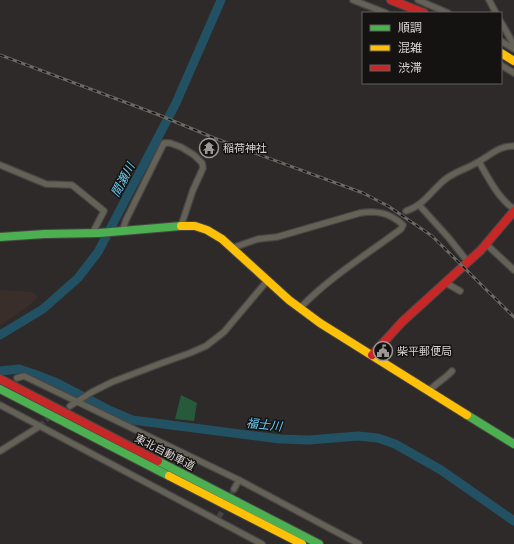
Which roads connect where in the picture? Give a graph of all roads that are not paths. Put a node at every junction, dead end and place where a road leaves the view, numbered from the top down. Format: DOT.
graph roads {
  1 [pos="353,0"];
  2 [pos="391,0"];
  3 [pos="418,0"];
  4 [pos="489,0"];
  5 [pos="383,12"];
  6 [pos="421,12"];
  7 [pos="446,12"];
  8 [pos="495,12"];
  9 [pos="502,24"];
  10 [pos="502,42"];
  11 [pos="514,45"];
  12 [pos="514,49"];
  13 [pos="502,54"];
  14 [pos="514,61"];
  15 [pos="502,65"];
  16 [pos="514,73"];
  17 [pos="514,146"];
  18 [pos="478,162"];
  19 [pos="0,165"];
  20 [pos="419,205"];
  21 [pos="514,210"];
  22 [pos="406,211"];
  23 [pos="181,226"];
  24 [pos="120,232"];
  25 [pos="95,234"];
  26 [pos="0,237"];
  27 [pos="486,244"];
  28 [pos="232,248"];
  29 [pos="468,262"];
  30 [pos="514,270"];
  31 [pos="267,281"];
  32 [pos="446,283"];
  33 [pos="460,291"];
  34 [pos="300,308"];
  35 [pos="372,355"];
  36 [pos="452,371"];
  37 [pos="17,378"];
  38 [pos="1,380"];
  39 [pos="0,389"];
  40 [pos="428,390"];
  41 [pos="77,401"];
  42 [pos="0,405"];
  43 [pos="70,406"];
  44 [pos="40,426"];
  45 [pos="514,444"];
  46 [pos="0,451"];
  47 [pos="239,480"];
  48 [pos="234,489"];
  49 [pos="262,544"];
  50 [pos="302,544"];
  51 [pos="319,544"];
  52 [pos="359,544"];
  1 -- 5 [label="street"];
  2 -- 6 [label="main road"];
  3 -- 7 [label="street"];
  4 -- 8 [label="street"];
  9 -- 11 [label="street"];
  10 -- 12 [label="street"];
  13 -- 14 [label="main road"];
  15 -- 16 [label="street"];
  17 -- 18 [label="street"];
  18 -- 20 [label="street"];
  18 -- 21 [label="street"];
  19 -- 25 [label="street"];
  20 -- 22 [label="street"];
  20 -- 29 [label="street"];
  21 -- 27 [label="main road"];
  23 -- 24 [label="main road"];
  23 -- 24 [label="street"];
  23 -- 28 [label="main road"];
  24 -- 25 [label="main road"];
  25 -- 26 [label="main road"];
  27 -- 29 [label="main road"];
  27 -- 30 [label="street"];
  28 -- 31 [label="main road"];
  28 -- 34 [label="street"];
  29 -- 32 [label="main road"];
  31 -- 34 [label="main road"];
  31 -- 41 [label="street"];
  32 -- 33 [label="street"];
  32 -- 35 [label="main road"];
  34 -- 35 [label="main road"];
  35 -- 40 [label="main road"];
  36 -- 40 [label="street"];
  37 -- 41 [label="street"];
  38 -- 51 [label="main road, 東北自動車道"];
  39 -- 50 [label="main road, 東北自動車道"];
  40 -- 45 [label="main road"];
  41 -- 43 [label="street"];
  41 -- 47 [label="street"];
  42 -- 44 [label="street"];
  44 -- 46 [label="street"];
  44 -- 49 [label="street"];
  47 -- 48 [label="street"];
  47 -- 52 [label="street"];
}
